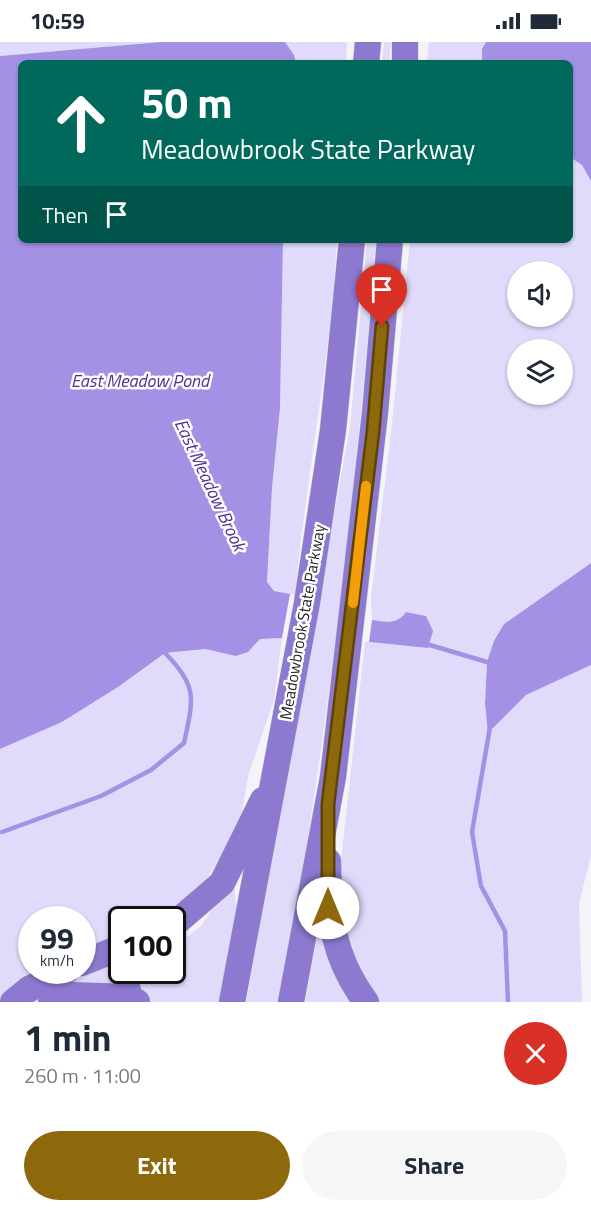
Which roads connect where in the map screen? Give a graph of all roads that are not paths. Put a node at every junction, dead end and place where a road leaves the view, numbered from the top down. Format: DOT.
graph roads {
  1 [pos="368,42"];
  2 [pos="405,42"];
  3 [pos="366,60"];
  4 [pos="405,60"];
  5 [pos="352,243"];
  6 [pos="390,243"];
  7 [pos="274,779"];
  8 [pos="328,804"];
  9 [pos="186,914"];
  10 [pos="39,984"];
  11 [pos="128,984"];
  12 [pos="133,999"];
  13 [pos="13,1002"];
  14 [pos="51,1002"];
  15 [pos="232,1002"];
  16 [pos="291,1002"];
  17 [pos="366,1002"];
  1 -- 3 [label="highway"];
  2 -- 4 [label="highway"];
  5 -- 7 [label="highway, Meadowbrook State Parkway"];
  6 -- 8 [label="highway"];
  7 -- 9 [label="highway"];
  7 -- 15 [label="highway, Meadowbrook State Parkway"];
  8 -- 16 [label="highway"];
  8 -- 17 [label="highway"];
  10 -- 13 [label="highway"];
  11 -- 12 [label="highway"];
  12 -- 14 [label="highway"];
}
